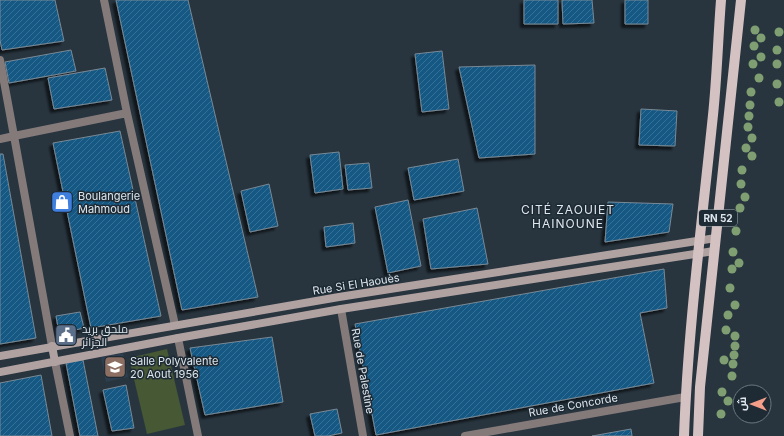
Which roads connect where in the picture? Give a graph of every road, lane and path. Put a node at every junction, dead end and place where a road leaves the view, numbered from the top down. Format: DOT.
graph roads {
  1 [pos="104,0"];
  2 [pos="721,0"];
  3 [pos="741,0"];
  4 [pos="0,60"];
  5 [pos="127,113"];
  6 [pos="14,136"];
  7 [pos="0,139"];
  8 [pos="716,238"];
  9 [pos="698,240"];
  10 [pos="714,251"];
  11 [pos="698,254"];
  12 [pos="339,297"];
  13 [pos="341,309"];
  14 [pos="175,325"];
  15 [pos="178,338"];
  16 [pos="52,346"];
  17 [pos="0,356"];
  18 [pos="55,362"];
  19 [pos="0,372"];
  20 [pos="685,397"];
  21 [pos="70,436"];
  22 [pos="198,436"];
  23 [pos="363,436"];
  24 [pos="465,436"];
  25 [pos="684,436"];
  26 [pos="698,436"];
  1 -- 5 [label="street"];
  2 -- 9 [label="main road, RN 52"];
  3 -- 8 [label="main road, RN 52"];
  4 -- 6 [label="street"];
  5 -- 6 [label="street"];
  5 -- 14 [label="street"];
  6 -- 7 [label="street"];
  6 -- 16 [label="street"];
  8 -- 9 [label="street, Rue Si El Haouès"];
  8 -- 10 [label="main road, RN 52"];
  9 -- 11 [label="main road, RN 52"];
  9 -- 12 [label="street, Rue Si El Haouès"];
  10 -- 11 [label="street, Rue Si El Haouès"];
  10 -- 26 [label="main road, RN 52"];
  11 -- 13 [label="street, Rue Si El Haouès"];
  11 -- 20 [label="main road, RN 52"];
  12 -- 13 [label="street"];
  12 -- 14 [label="street, Rue Si El Haouès"];
  13 -- 15 [label="street, Rue Si El Haouès"];
  13 -- 23 [label="street, Rue de Palestine"];
  14 -- 15 [label="street"];
  14 -- 16 [label="street, Rue Si El Haouès"];
  15 -- 18 [label="street, Rue Si El Haouès"];
  15 -- 22 [label="street"];
  16 -- 17 [label="street, Rue Si El Haouès"];
  16 -- 18 [label="street"];
  18 -- 19 [label="street, Rue Si El Haouès"];
  18 -- 21 [label="street"];
  20 -- 24 [label="street, Rue de Concorde"];
  20 -- 25 [label="main road, RN 52"];
}
